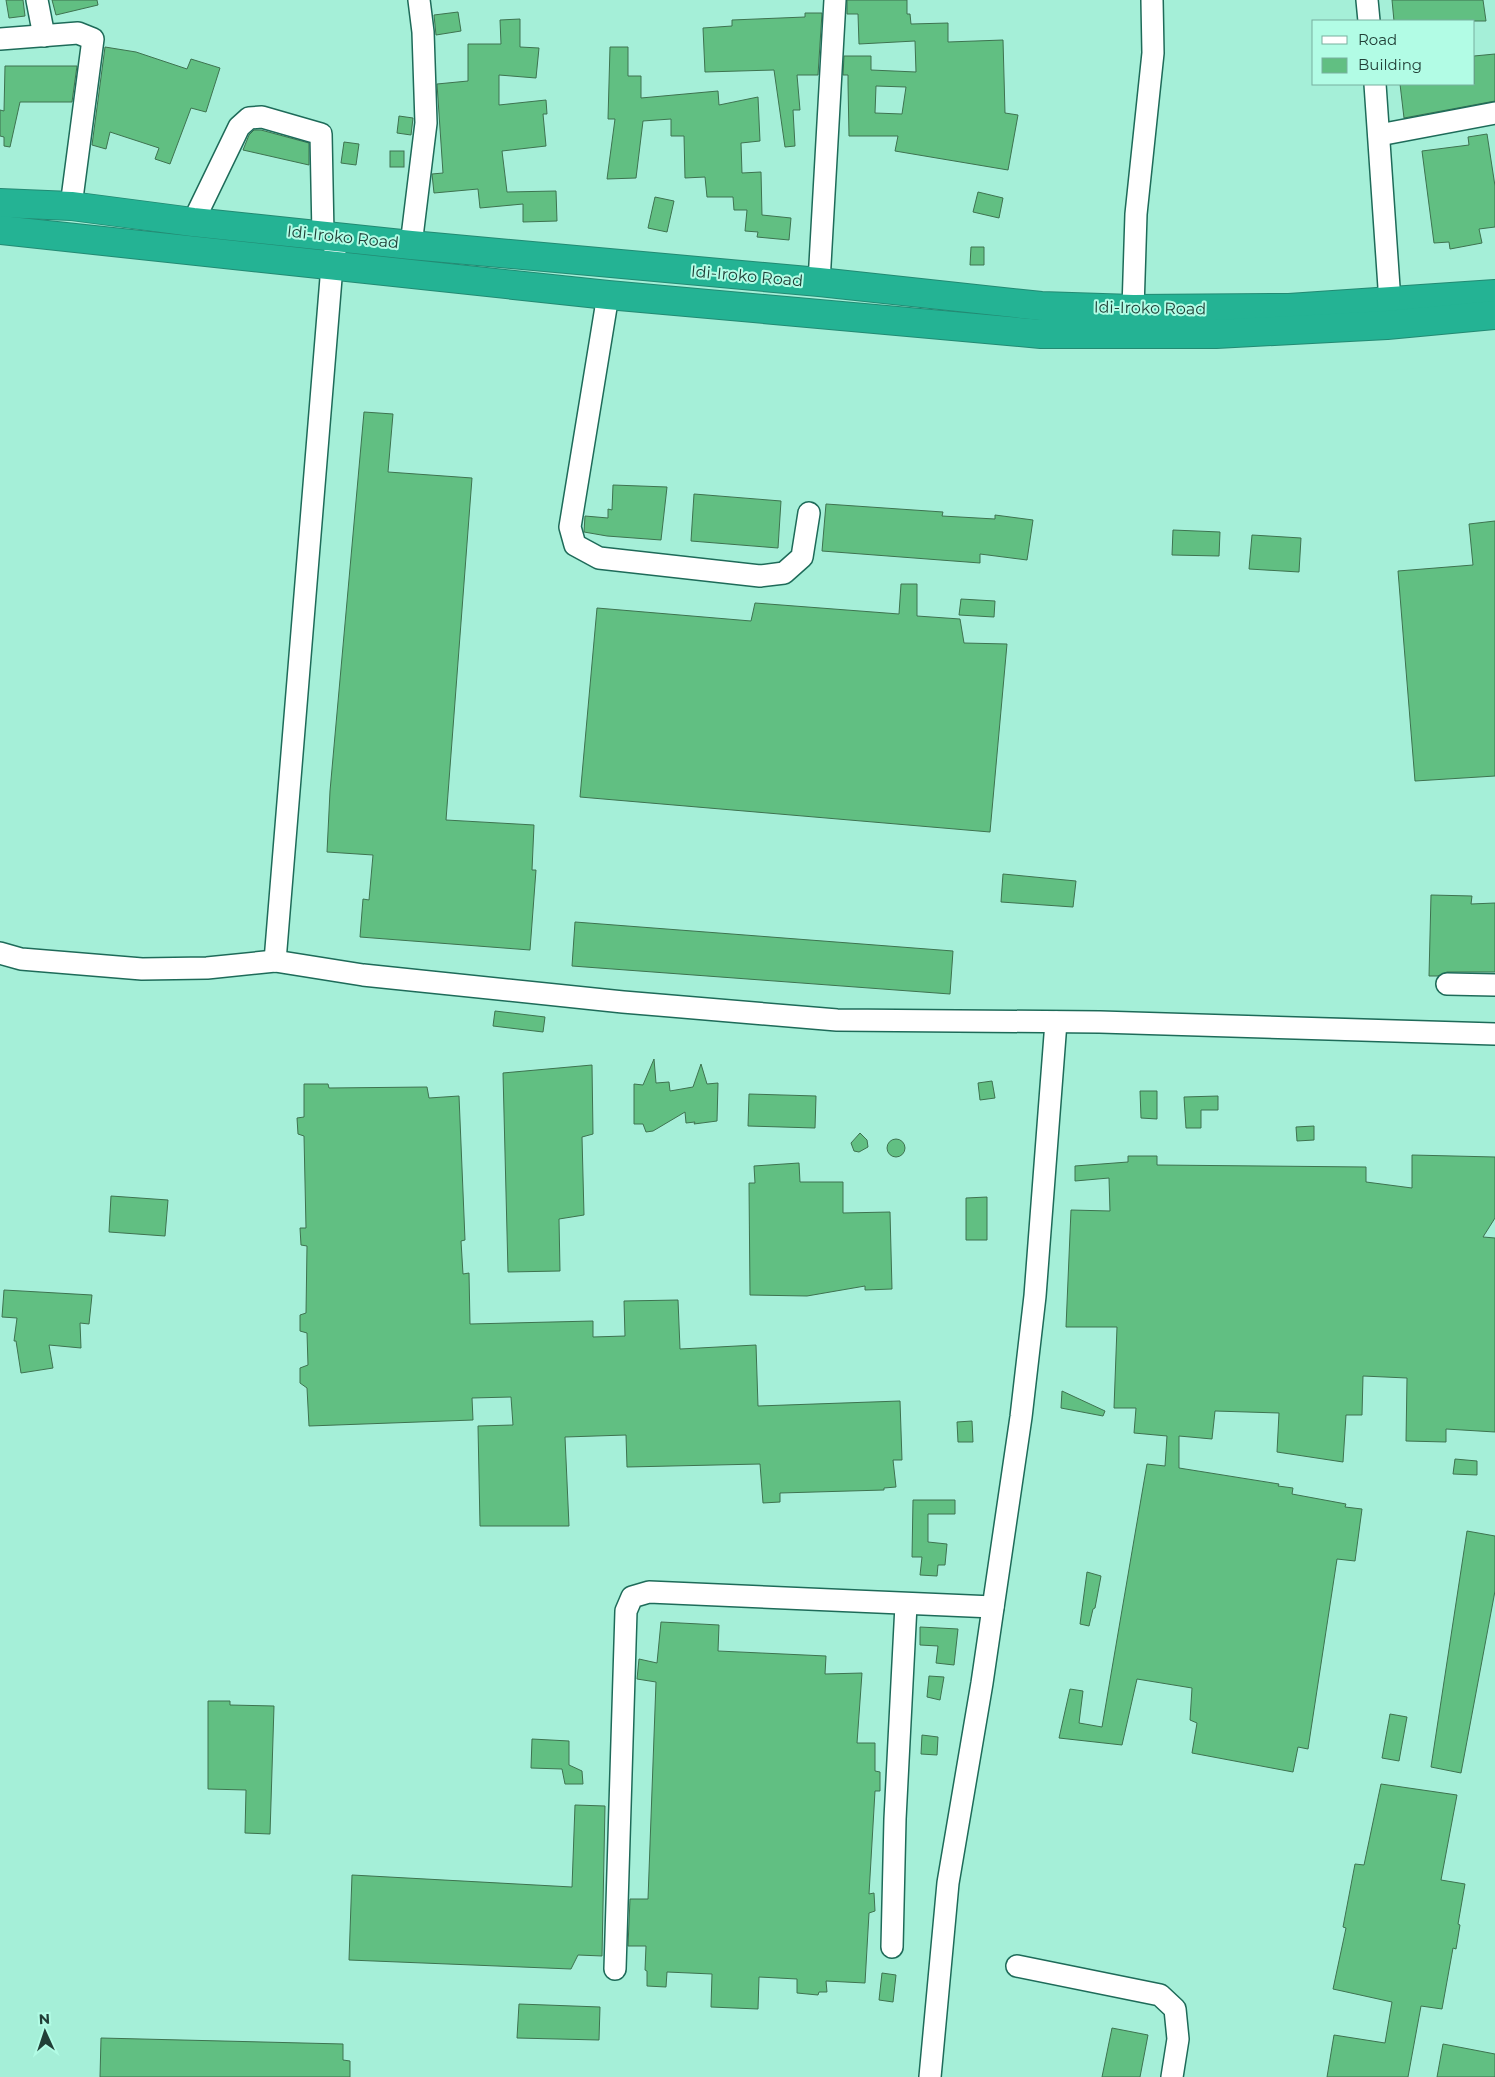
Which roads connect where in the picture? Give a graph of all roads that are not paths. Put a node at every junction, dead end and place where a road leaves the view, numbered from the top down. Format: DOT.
graph roads {
  1 [pos="37,0"];
  2 [pos="419,0"];
  3 [pos="836,0"];
  4 [pos="1152,0"];
  5 [pos="1367,0"];
  6 [pos="1369,20"];
  7 [pos="44,36"];
  8 [pos="0,39"];
  9 [pos="1374,85"];
  10 [pos="1495,113"];
  11 [pos="1379,135"];
  12 [pos="0,203"];
  13 [pos="71,206"];
  14 [pos="193,222"];
  15 [pos="0,230"];
  16 [pos="331,235"];
  17 [pos="411,245"];
  18 [pos="332,266"];
  19 [pos="819,282"];
  20 [pos="1495,294"];
  21 [pos="608,295"];
  22 [pos="1390,302"];
  23 [pos="1133,309"];
  24 [pos="1495,315"];
  25 [pos="809,513"];
  26 [pos="0,953"];
  27 [pos="275,961"];
  28 [pos="1446,984"];
  29 [pos="1495,985"];
  30 [pos="1056,1022"];
  31 [pos="1495,1034"];
  32 [pos="906,1605"];
  33 [pos="993,1607"];
  34 [pos="892,1947"];
  35 [pos="1017,1966"];
  36 [pos="615,1968"];
  37 [pos="930,2077"];
  38 [pos="1172,2077"];
  1 -- 7 [label="street"];
  2 -- 17 [label="street"];
  3 -- 19 [label="street"];
  4 -- 23 [label="street"];
  5 -- 6 [label="street"];
  7 -- 8 [label="street"];
  7 -- 13 [label="street"];
  9 -- 11 [label="street"];
  10 -- 11 [label="street"];
  11 -- 22 [label="street"];
  12 -- 13 [label="highway, Idi-Iroko Road"];
  13 -- 14 [label="highway, Idi-Iroko Road"];
  14 -- 16 [label="highway, Idi-Iroko Road"];
  14 -- 16 [label="street"];
  15 -- 18 [label="highway"];
  16 -- 17 [label="highway, Idi-Iroko Road"];
  16 -- 18 [label="street"];
  17 -- 19 [label="highway, Idi-Iroko Road"];
  18 -- 21 [label="highway"];
  18 -- 27 [label="street"];
  19 -- 23 [label="highway, Idi-Iroko Road"];
  20 -- 22 [label="highway, Idi-Iroko Road"];
  21 -- 24 [label="highway"];
  21 -- 25 [label="street"];
  22 -- 23 [label="highway, Idi-Iroko Road"];
  26 -- 27 [label="street"];
  27 -- 30 [label="street"];
  28 -- 29 [label="street"];
  30 -- 31 [label="street"];
  30 -- 33 [label="street"];
  32 -- 33 [label="street"];
  32 -- 34 [label="street"];
  32 -- 36 [label="street"];
  33 -- 37 [label="street"];
  35 -- 38 [label="street"];
}
